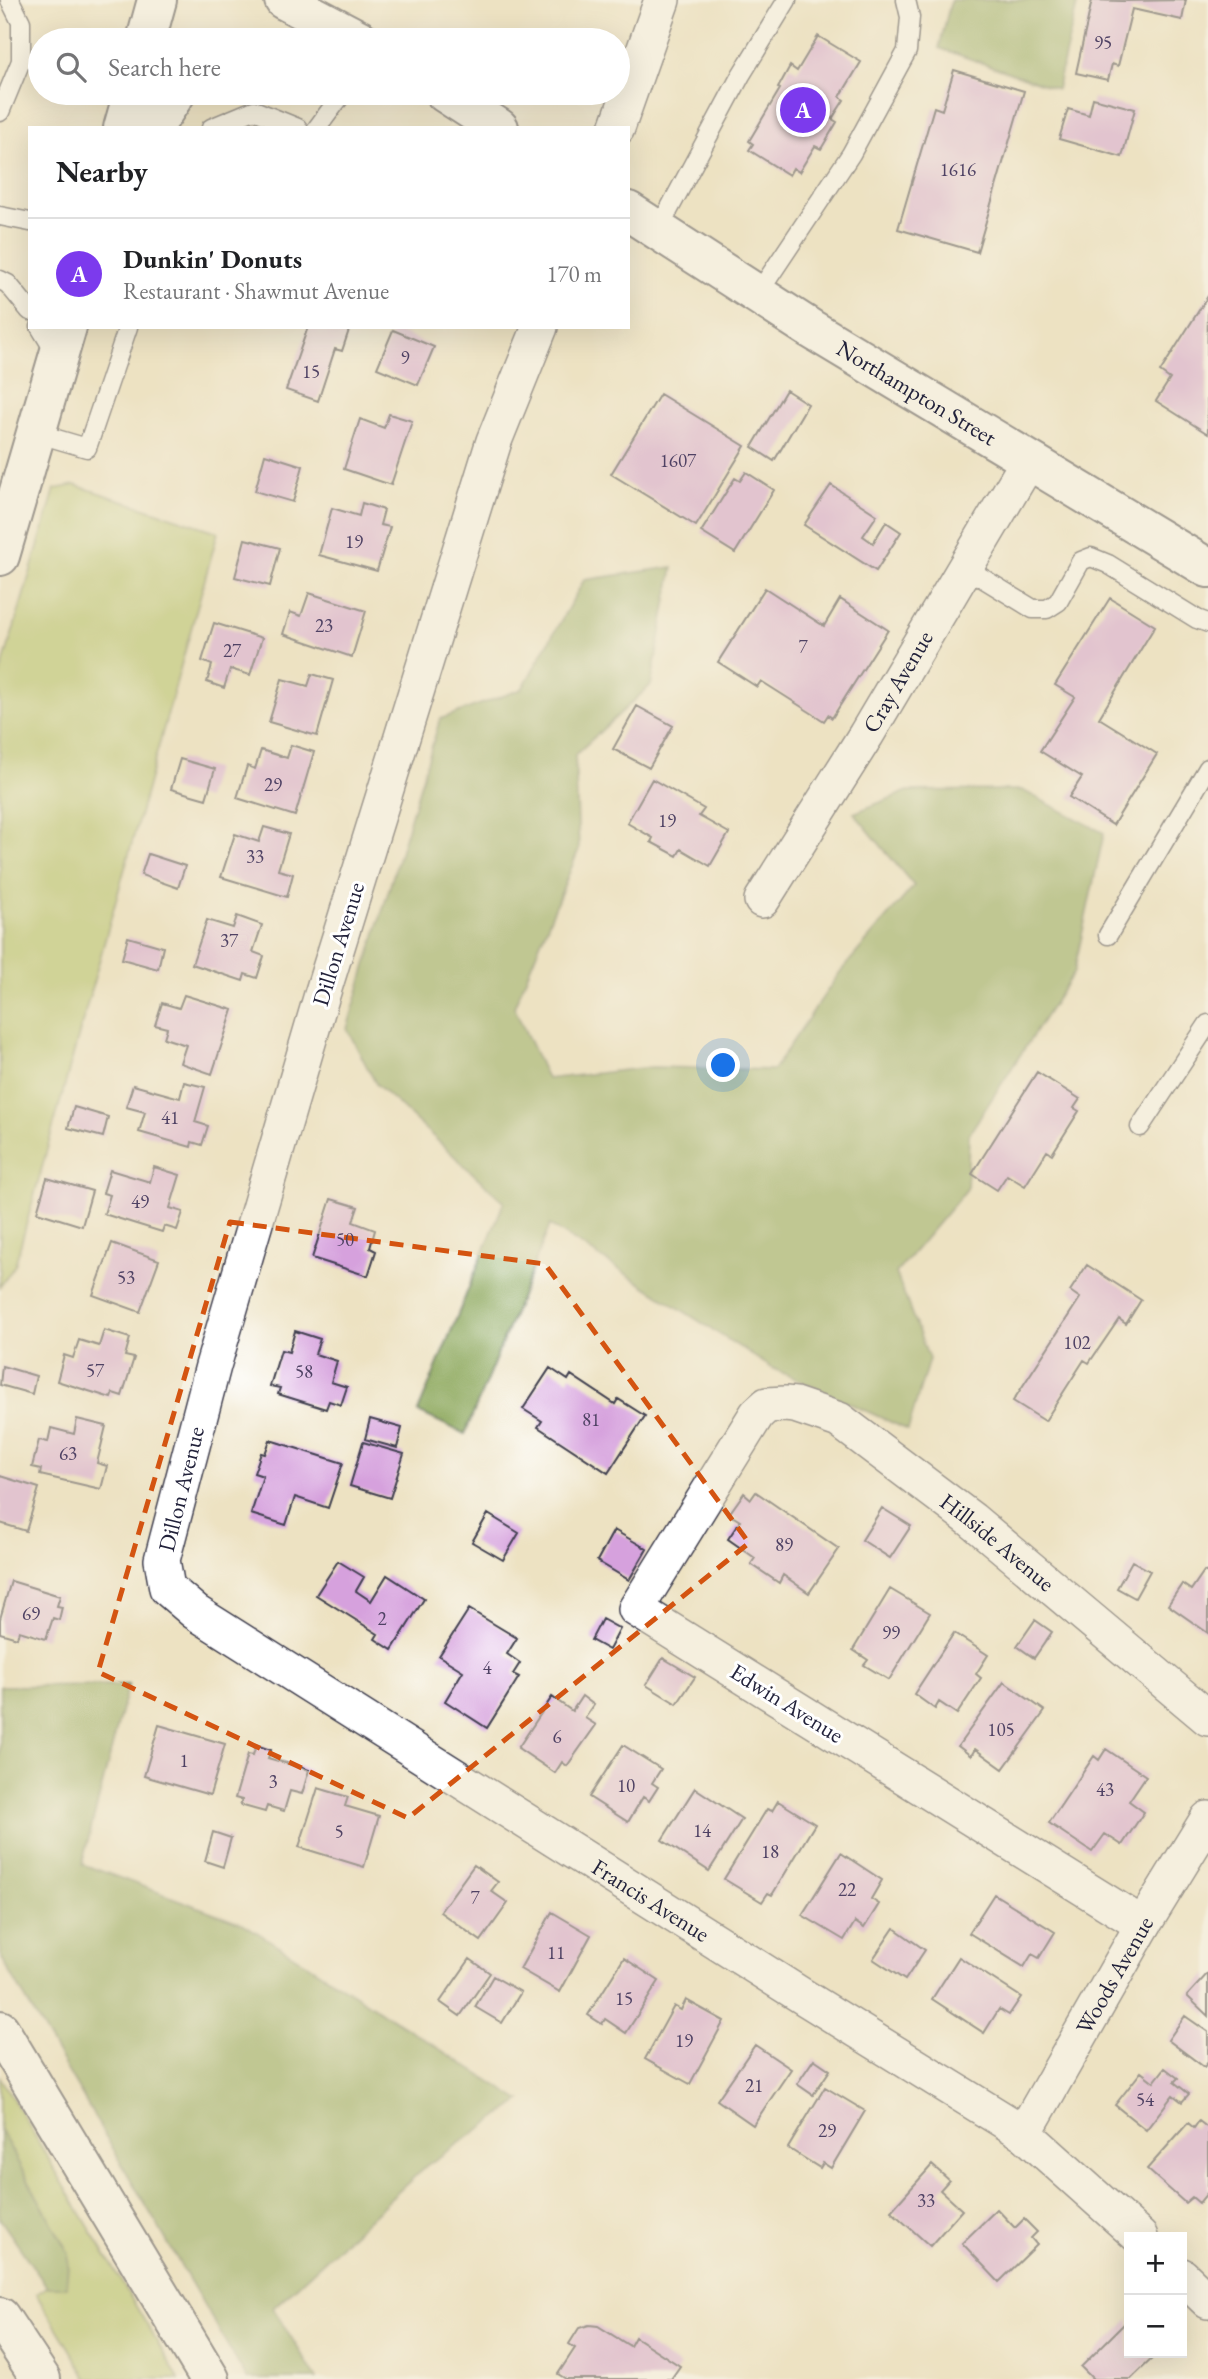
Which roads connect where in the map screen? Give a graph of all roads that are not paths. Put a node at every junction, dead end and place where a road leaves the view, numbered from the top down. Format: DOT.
graph roads {
  1 [pos="10,0"];
  2 [pos="157,0"];
  3 [pos="284,0"];
  4 [pos="662,0"];
  5 [pos="787,0"];
  6 [pos="906,0"];
  7 [pos="149,28"];
  8 [pos="337,28"];
  9 [pos="630,91"];
  10 [pos="130,105"];
  11 [pos="168,105"];
  12 [pos="334,105"];
  13 [pos="463,105"];
  14 [pos="625,105"];
  15 [pos="0,113"];
  16 [pos="124,126"];
  17 [pos="154,126"];
  18 [pos="216,126"];
  19 [pos="293,126"];
  20 [pos="318,126"];
  21 [pos="496,126"];
  22 [pos="618,126"];
  23 [pos="0,216"];
  24 [pos="643,221"];
  25 [pos="28,222"];
  26 [pos="0,280"];
  27 [pos="757,295"];
  28 [pos="28,309"];
  29 [pos="127,329"];
  30 [pos="539,329"];
  31 [pos="55,337"];
  32 [pos="36,433"];
  33 [pos="1030,460"];
  34 [pos="3,537"];
  35 [pos="966,568"];
  36 [pos="1208,568"];
  37 [pos="1208,623"];
  38 [pos="1208,768"];
  39 [pos="762,900"];
  40 [pos="1108,935"];
  41 [pos="1208,1024"];
  42 [pos="1140,1128"];
  43 [pos="767,1405"];
  44 [pos="164,1570"];
  45 [pos="1208,1718"];
  46 [pos="1208,1819"];
  47 [pos="1143,1925"];
  48 [pos="0,2029"];
  49 [pos="1024,2133"];
  50 [pos="1134,2232"];
  51 [pos="1187,2281"];
  52 [pos="1208,2301"];
  53 [pos="0,2317"];
  54 [pos="41,2379"];
  55 [pos="209,2379"];
  1 -- 15 [label="lane"];
  2 -- 7 [label="main road"];
  3 -- 8 [label="main road"];
  4 -- 9 [label="street"];
  5 -- 24 [label="lane"];
  6 -- 27 [label="lane"];
  10 -- 16 [label="main road"];
  11 -- 17 [label="main road"];
  12 -- 20 [label="lane"];
  13 -- 21 [label="main road"];
  14 -- 22 [label="street"];
  18 -- 19 [label="lane"];
  23 -- 25 [label="lane"];
  24 -- 27 [label="main road, Northampton Street"];
  26 -- 28 [label="lane"];
  27 -- 33 [label="main road, Northampton Street"];
  29 -- 32 [label="lane"];
  30 -- 44 [label="street, Dillon Avenue"];
  31 -- 32 [label="main road"];
  32 -- 34 [label="main road"];
  33 -- 35 [label="street, Cray Avenue"];
  33 -- 36 [label="main road, Northampton Street"];
  35 -- 37 [label="lane"];
  35 -- 39 [label="street, Cray Avenue"];
  38 -- 40 [label="lane"];
  41 -- 42 [label="lane"];
  43 -- 45 [label="street, Hillside Avenue"];
  43 -- 47 [label="street, Edwin Avenue"];
  44 -- 49 [label="street, Francis Avenue"];
  46 -- 47 [label="street, Woods Avenue"];
  47 -- 49 [label="street, Woods Avenue"];
  48 -- 55 [label="main road"];
  49 -- 50 [label="street, Francis Avenue"];
  51 -- 52 [label="street"];
  53 -- 54 [label="main road"];
}
